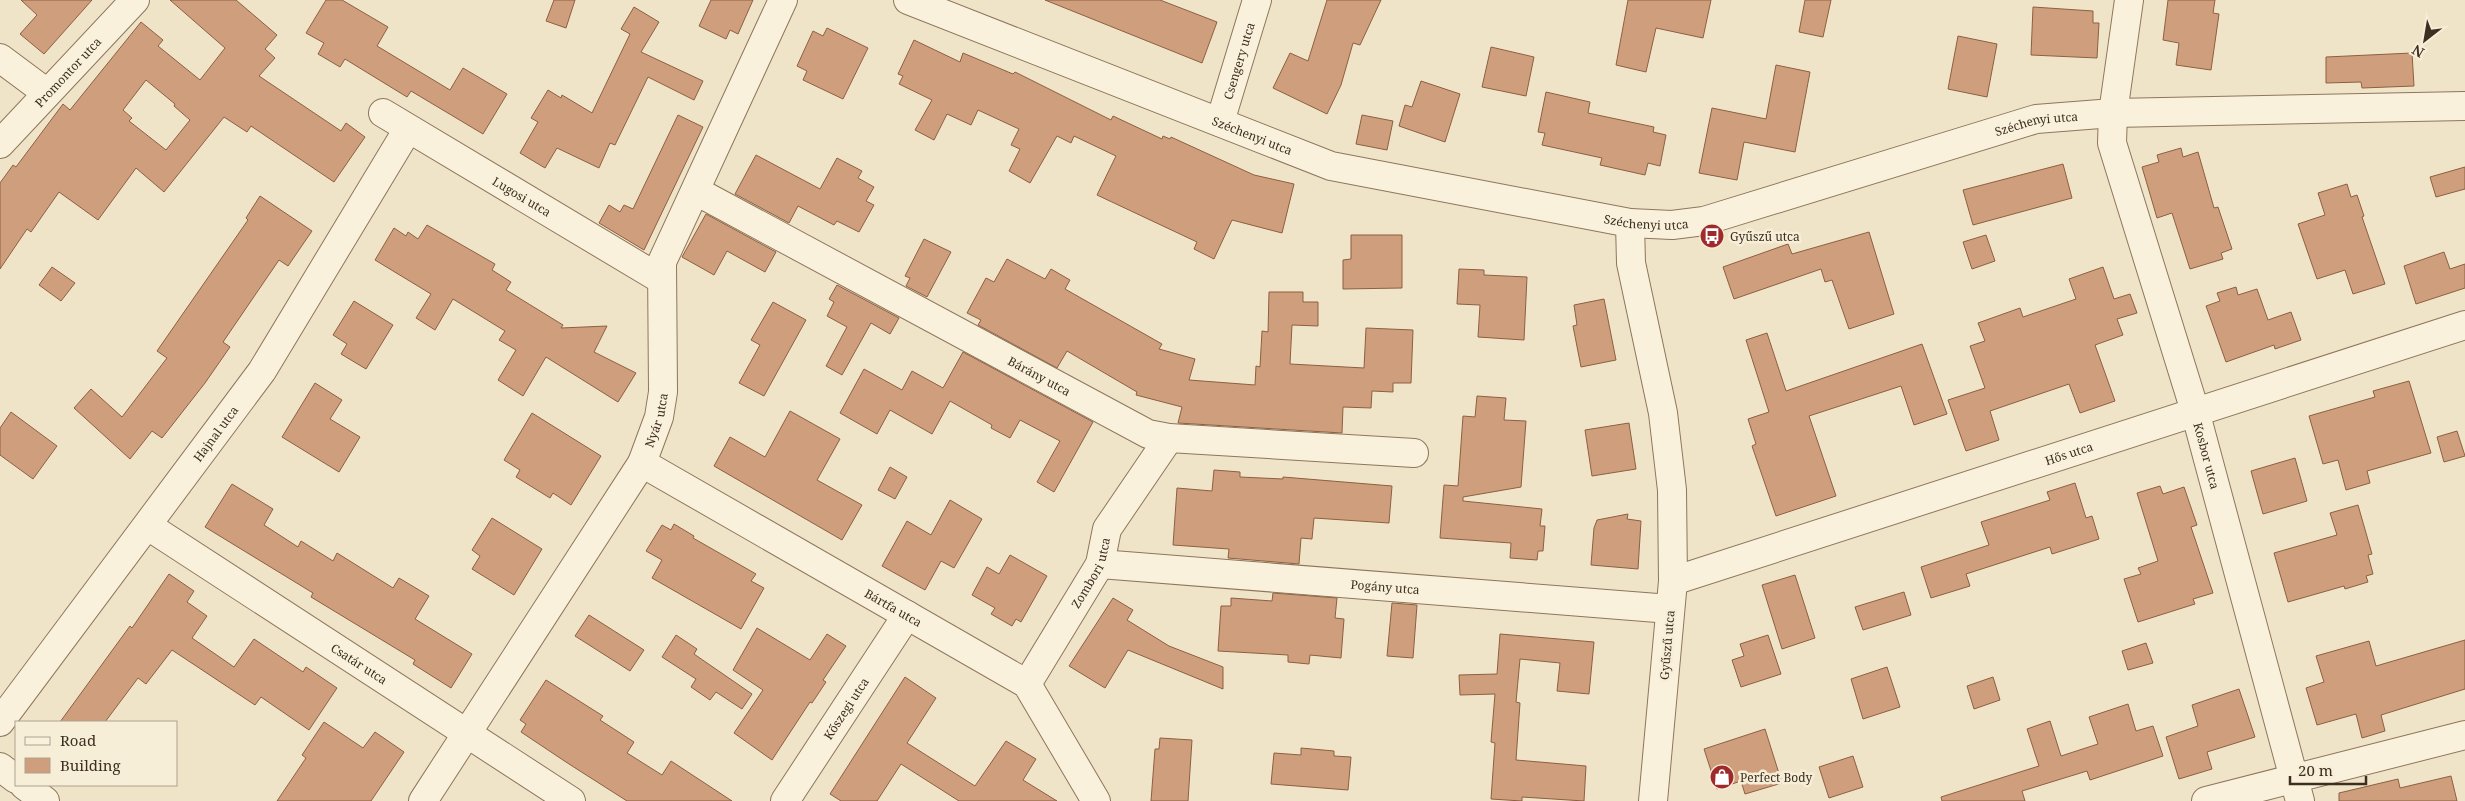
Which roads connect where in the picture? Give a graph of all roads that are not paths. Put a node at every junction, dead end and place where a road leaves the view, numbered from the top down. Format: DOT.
graph roads {
  1 [pos="135,0"];
  2 [pos="783,0"];
  3 [pos="908,0"];
  4 [pos="1257,0"];
  5 [pos="2129,0"];
  6 [pos="0,58"];
  7 [pos="47,93"];
  8 [pos="2465,106"];
  9 [pos="383,113"];
  10 [pos="2113,113"];
  11 [pos="1220,122"];
  12 [pos="408,129"];
  13 [pos="0,144"];
  14 [pos="696,191"];
  15 [pos="1630,223"];
  16 [pos="662,280"];
  17 [pos="2465,326"];
  18 [pos="2195,411"];
  19 [pos="1169,438"];
  20 [pos="1414,453"];
  21 [pos="642,463"];
  22 [pos="148,526"];
  23 [pos="1100,564"];
  24 [pos="1673,581"];
  25 [pos="1670,608"];
  26 [pos="907,615"];
  27 [pos="1027,684"];
  28 [pos="0,722"];
  29 [pos="468,734"];
  30 [pos="2465,735"];
  31 [pos="0,767"];
  32 [pos="15,778"];
  33 [pos="25,786"];
  34 [pos="2298,790"];
  35 [pos="45,801"];
  36 [pos="423,801"];
  37 [pos="571,801"];
  38 [pos="785,801"];
  39 [pos="1096,801"];
  40 [pos="1654,801"];
  41 [pos="2206,801"];
  1 -- 7 [label="street, Promontor utca"];
  2 -- 14 [label="street, Nyár utca"];
  3 -- 11 [label="street, Széchenyi utca"];
  4 -- 11 [label="street, Csengery utca"];
  5 -- 10 [label="street, Kosbor utca"];
  6 -- 7 [label="street"];
  7 -- 13 [label="street, Promontor utca"];
  8 -- 10 [label="street, Széchenyi utca"];
  9 -- 12 [label="street, Lugosi utca"];
  10 -- 15 [label="street, Széchenyi utca"];
  10 -- 18 [label="street, Kosbor utca"];
  11 -- 15 [label="street, Széchenyi utca"];
  12 -- 16 [label="street, Lugosi utca"];
  12 -- 22 [label="street, Hajnal utca"];
  14 -- 16 [label="street, Nyár utca"];
  14 -- 19 [label="street, Bárány utca"];
  15 -- 24 [label="street, Gyűszű utca"];
  16 -- 21 [label="street, Nyár utca"];
  17 -- 18 [label="street, Hős utca"];
  18 -- 24 [label="street, Hős utca"];
  18 -- 34 [label="street, Kosbor utca"];
  19 -- 20 [label="street, Bárány utca"];
  19 -- 23 [label="street, Zombori utca"];
  21 -- 26 [label="street, Bártfa utca"];
  21 -- 29 [label="street, Nyár utca"];
  22 -- 28 [label="street, Hajnal utca"];
  22 -- 29 [label="street, Csatár utca"];
  23 -- 25 [label="street, Pogány utca"];
  23 -- 27 [label="street, Zombori utca"];
  24 -- 25 [label="street, Gyűszű utca"];
  25 -- 40 [label="street, Gyűszű utca"];
  26 -- 27 [label="street, Bártfa utca"];
  26 -- 38 [label="street, Kőszegi utca"];
  27 -- 39 [label="street, Bártfa utca"];
  29 -- 36 [label="street, Nyár utca"];
  29 -- 37 [label="street, Csatár utca"];
  30 -- 34 [label="street"];
  31 -- 32 [label="street"];
  33 -- 35 [label="street"];
  34 -- 41 [label="street"];
}
